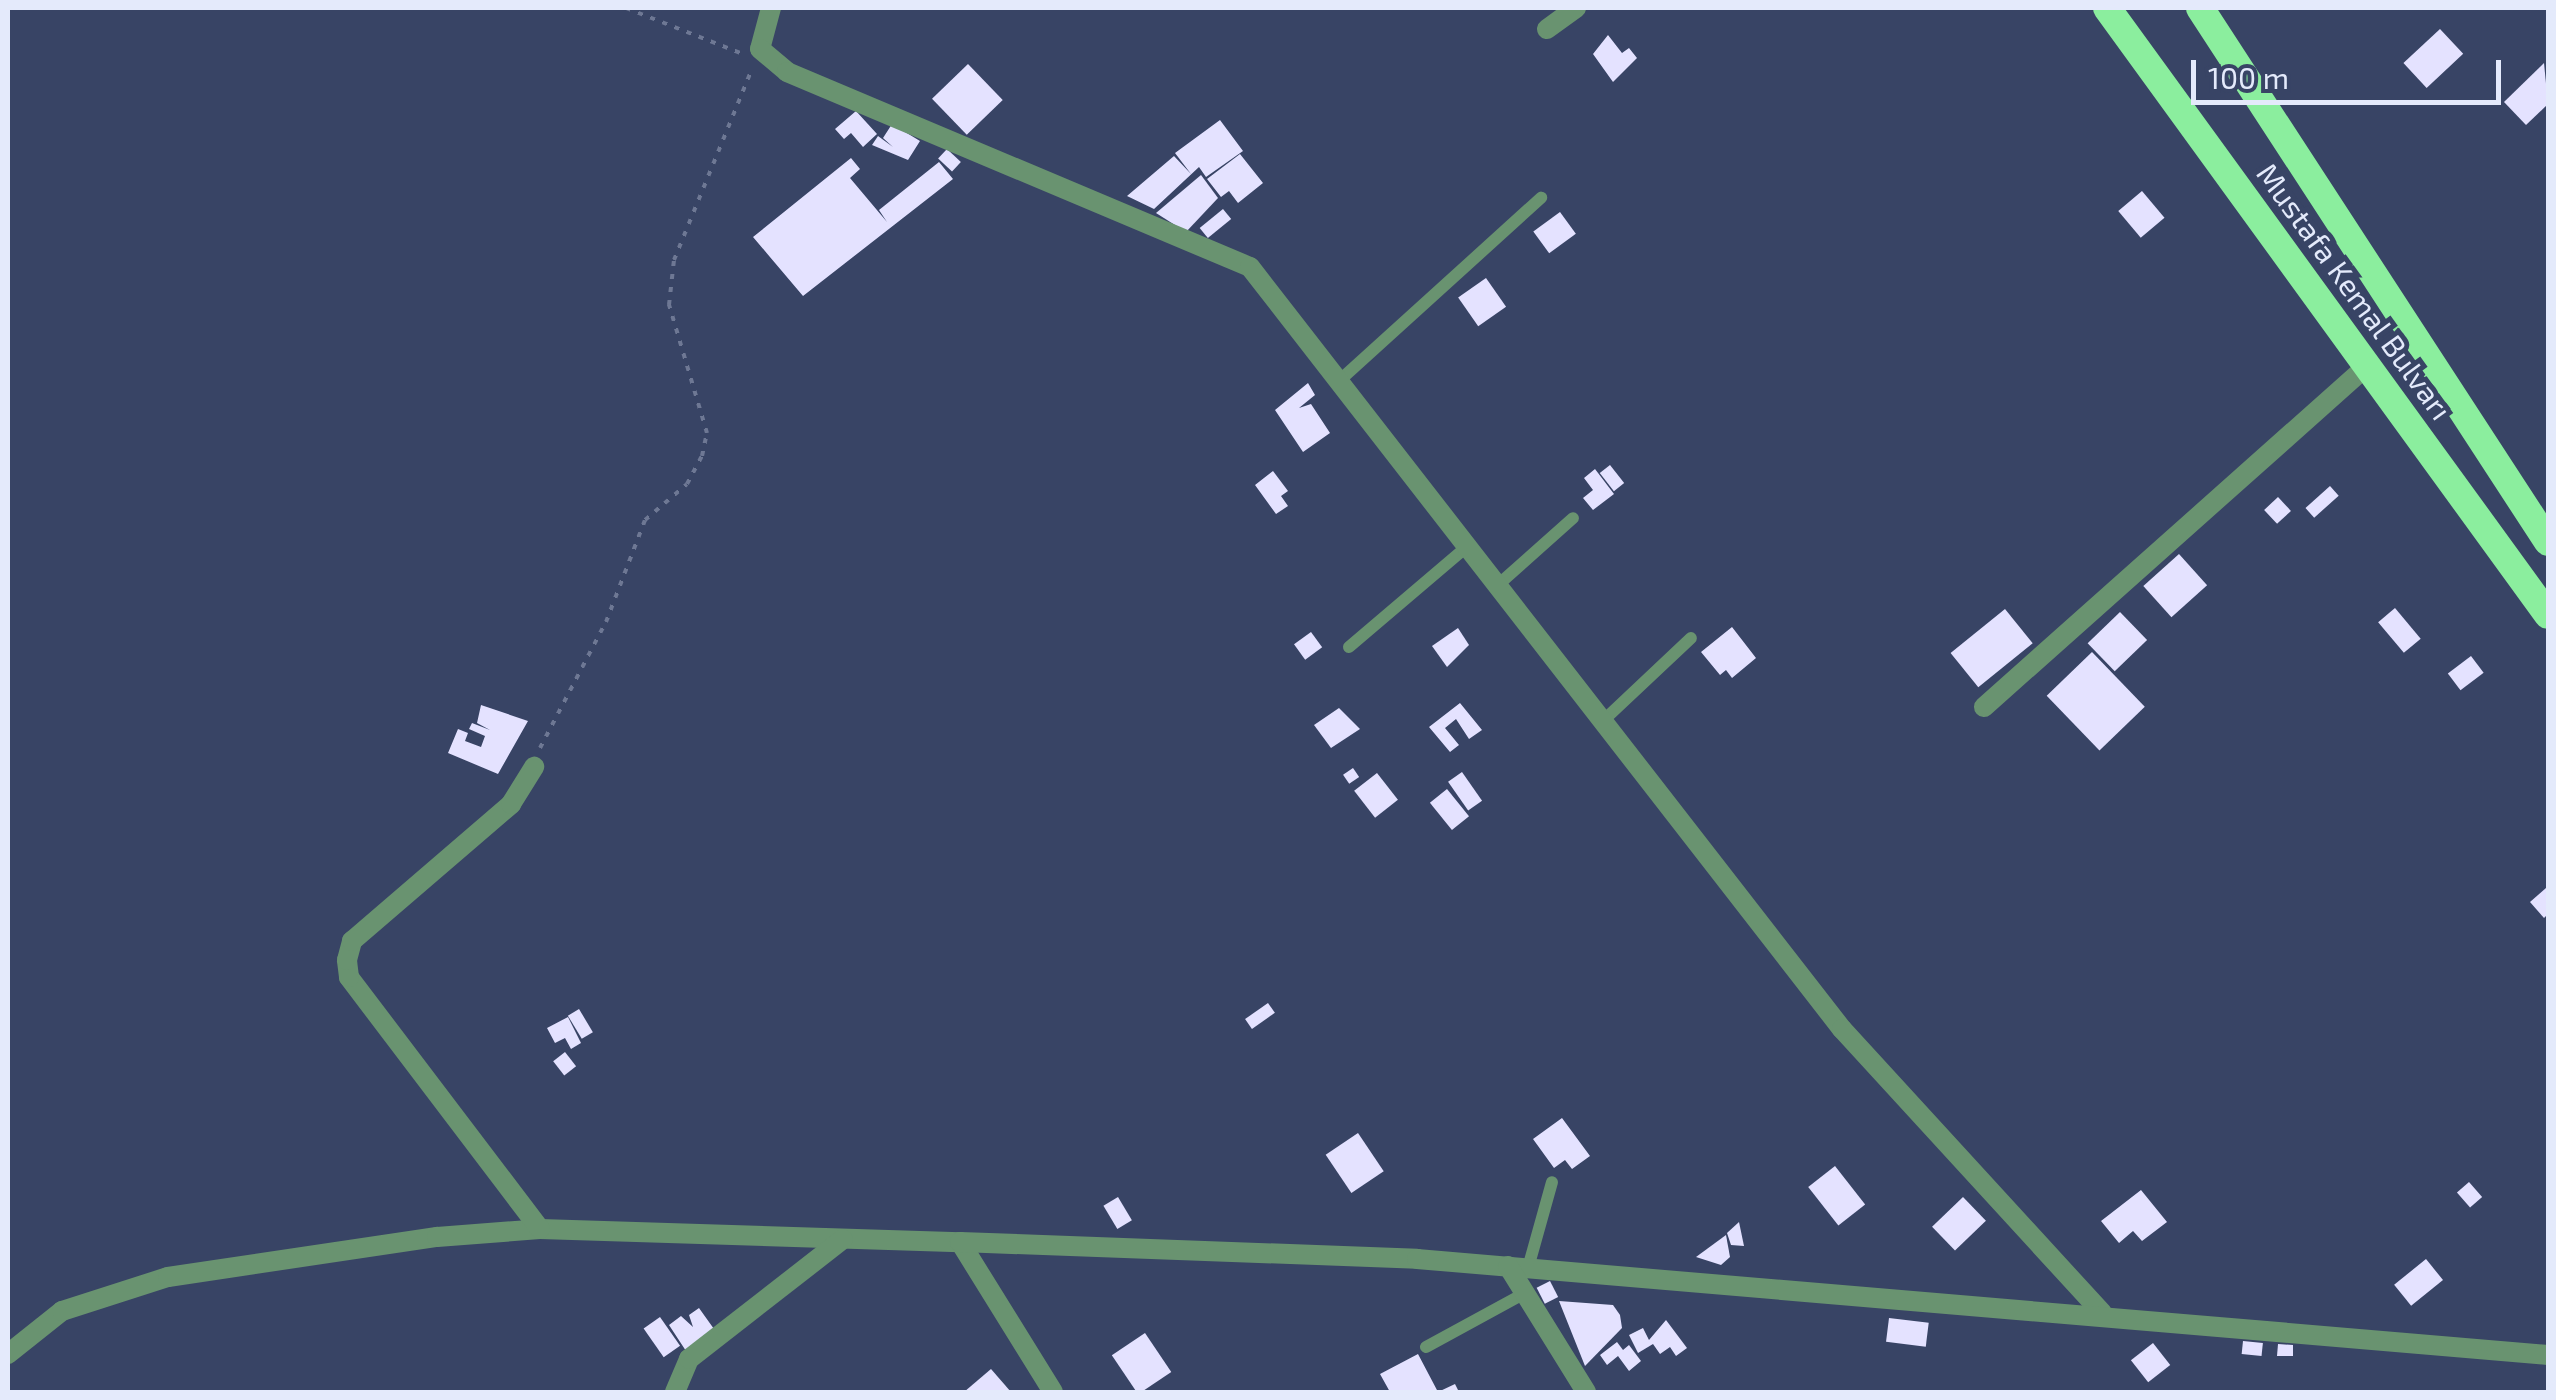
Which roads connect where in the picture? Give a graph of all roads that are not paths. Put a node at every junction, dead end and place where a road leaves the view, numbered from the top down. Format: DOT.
graph roads {
  1 [pos="771,8"];
  2 [pos="1576,8"];
  3 [pos="2107,8"];
  4 [pos="2200,8"];
  5 [pos="1547,29"];
  6 [pos="1541,198"];
  7 [pos="2368,364"];
  8 [pos="1340,380"];
  9 [pos="1573,518"];
  10 [pos="2548,542"];
  11 [pos="1468,545"];
  12 [pos="1499,584"];
  13 [pos="2548,616"];
  14 [pos="1691,638"];
  15 [pos="1349,647"];
  16 [pos="1984,707"];
  17 [pos="1604,719"];
  18 [pos="534,767"];
  19 [pos="1552,1182"];
  20 [pos="540,1229"];
  21 [pos="843,1239"];
  22 [pos="960,1242"];
  23 [pos="1518,1267"];
  24 [pos="1525,1293"];
  25 [pos="2102,1313"];
  26 [pos="1426,1346"];
  27 [pos="8,1354"];
  28 [pos="2548,1355"];
  29 [pos="675,1392"];
  30 [pos="1053,1392"];
  31 [pos="1586,1392"];
  1 -- 8 [label="street"];
  2 -- 5 [label="street"];
  3 -- 7 [label="highway, Mustafa Kemal Bulvarı"];
  4 -- 10 [label="highway, Mustafa Kemal Bulvarı"];
  6 -- 8 [label="lane"];
  7 -- 13 [label="highway, Mustafa Kemal Bulvarı"];
  7 -- 16 [label="street"];
  8 -- 11 [label="street"];
  9 -- 12 [label="lane"];
  11 -- 12 [label="street"];
  11 -- 15 [label="lane"];
  12 -- 17 [label="street"];
  14 -- 17 [label="lane"];
  17 -- 25 [label="street"];
  18 -- 20 [label="street"];
  19 -- 23 [label="lane"];
  20 -- 21 [label="street"];
  20 -- 27 [label="street"];
  21 -- 22 [label="street"];
  21 -- 29 [label="street"];
  22 -- 23 [label="street"];
  22 -- 30 [label="street"];
  23 -- 24 [label="street"];
  23 -- 25 [label="street"];
  24 -- 26 [label="lane"];
  24 -- 31 [label="street"];
  25 -- 28 [label="street"];
}
